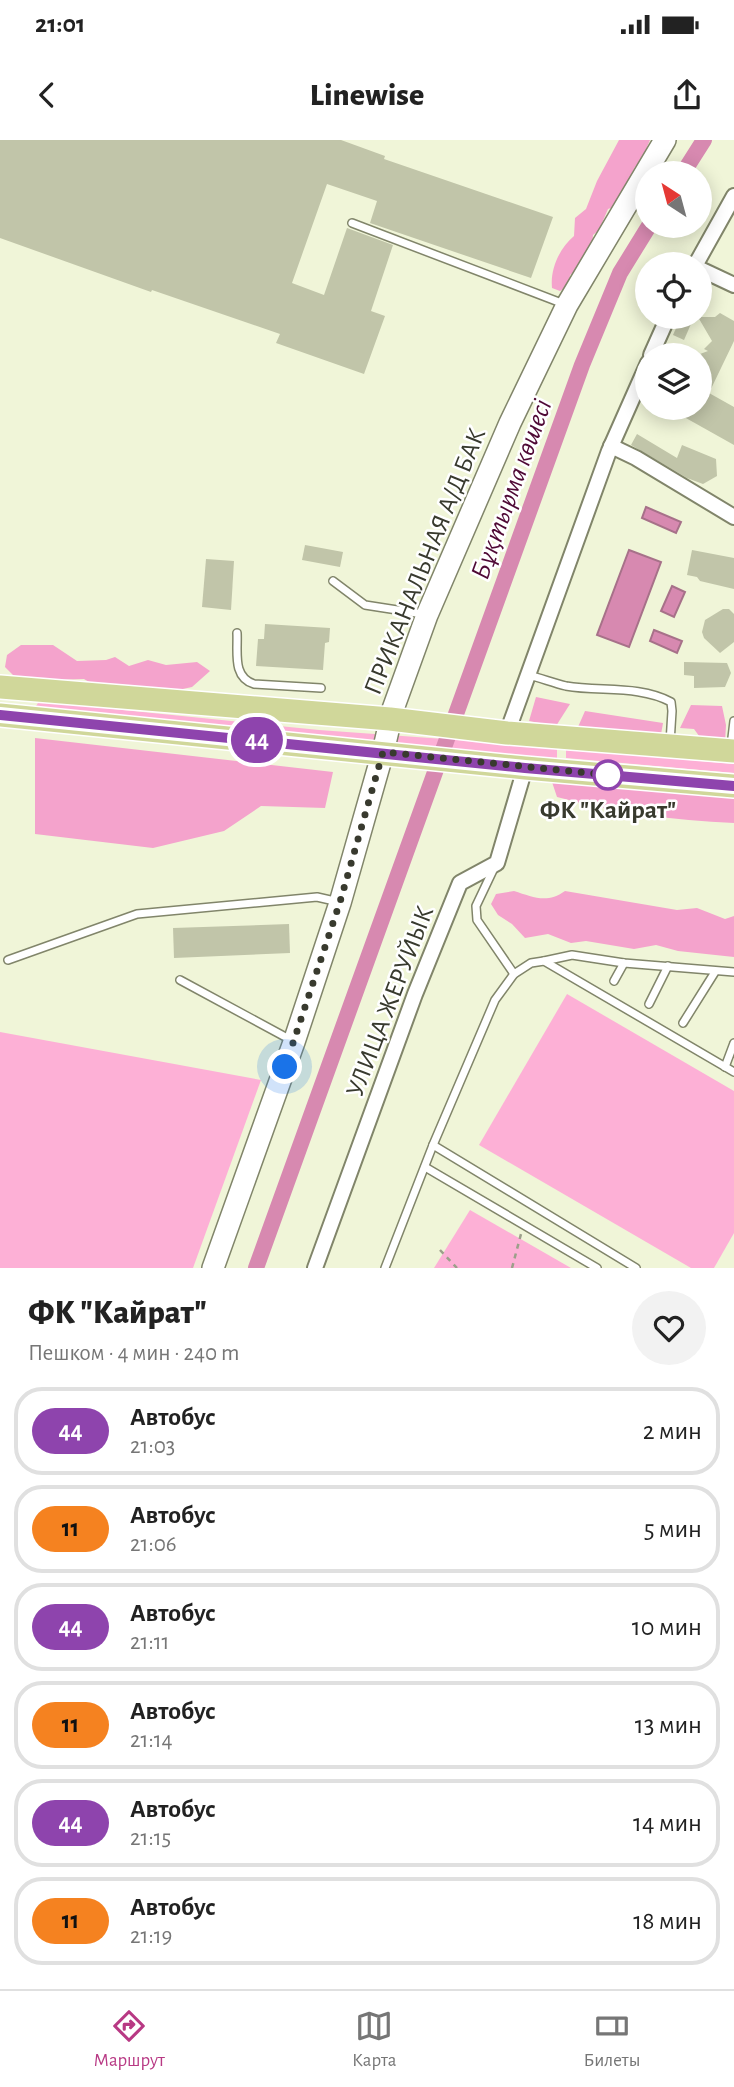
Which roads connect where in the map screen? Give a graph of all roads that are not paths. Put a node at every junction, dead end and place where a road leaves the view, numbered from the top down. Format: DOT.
graph roads {
  1 [pos="665,140"];
  2 [pos="734,196"];
  3 [pos="352,223"];
  4 [pos="703,252"];
  5 [pos="712,275"];
  6 [pos="734,285"];
  7 [pos="567,305"];
  8 [pos="635,392"];
  9 [pos="611,446"];
  10 [pos="734,517"];
  11 [pos="333,581"];
  12 [pos="427,615"];
  13 [pos="237,634"];
  14 [pos="527,675"];
  15 [pos="11,688"];
  16 [pos="321,688"];
  17 [pos="280,698"];
  18 [pos="9,716"];
  19 [pos="390,719"];
  20 [pos="734,721"];
  21 [pos="499,732"];
  22 [pos="670,747"];
  23 [pos="732,751"];
  24 [pos="392,753"];
  25 [pos="525,768"];
  26 [pos="734,786"];
  27 [pos="497,863"];
  28 [pos="340,902"];
  29 [pos="8,960"];
  30 [pos="544,961"];
  31 [pos="624,963"];
  32 [pos="668,966"];
  33 [pos="715,972"];
  34 [pos="734,972"];
  35 [pos="514,974"];
  36 [pos="180,979"];
  37 [pos="614,981"];
  38 [pos="649,1004"];
  39 [pos="682,1023"];
  40 [pos="294,1042"];
  41 [pos="734,1043"];
  42 [pos="724,1067"];
  43 [pos="734,1073"];
  44 [pos="433,1144"];
  45 [pos="425,1167"];
  46 [pos="213,1268"];
  47 [pos="315,1268"];
  48 [pos="385,1268"];
  49 [pos="597,1268"];
  50 [pos="636,1268"];
  1 -- 7 [label="main road, ПРИКАНАЛЬНАЯ А/Д БАК"];
  2 -- 4 [label="street"];
  3 -- 7 [label="lane"];
  5 -- 6 [label="street"];
  7 -- 12 [label="main road, ПРИКАНАЛЬНАЯ А/Д БАК"];
  8 -- 9 [label="street"];
  9 -- 10 [label="street"];
  9 -- 14 [label="street"];
  11 -- 12 [label="lane"];
  12 -- 19 [label="main road, ПРИКАНАЛЬНАЯ А/Д БАК"];
  13 -- 17 [label="lane"];
  14 -- 21 [label="street"];
  14 -- 22 [label="lane"];
  15 -- 17 [label="main road"];
  15 -- 18 [label="main road"];
  16 -- 17 [label="lane"];
  17 -- 19 [label="main road"];
  18 -- 24 [label="main road"];
  19 -- 21 [label="main road"];
  19 -- 24 [label="main road, ПРИКАНАЛЬНАЯ А/Д БАК"];
  20 -- 23 [label="lane"];
  21 -- 22 [label="main road"];
  22 -- 23 [label="main road"];
  24 -- 25 [label="main road"];
  24 -- 28 [label="main road, ПРИКАНАЛЬНАЯ А/Д БАК"];
  25 -- 26 [label="main road"];
  25 -- 27 [label="street"];
  27 -- 35 [label="lane"];
  27 -- 47 [label="street, УЛИЦА ЖЕРУЙЫК"];
  28 -- 29 [label="lane"];
  28 -- 40 [label="main road, ПРИКАНАЛЬНАЯ А/Д БАК"];
  30 -- 31 [label="lane"];
  30 -- 35 [label="lane"];
  30 -- 42 [label="lane"];
  31 -- 32 [label="lane"];
  31 -- 37 [label="lane"];
  32 -- 33 [label="lane"];
  32 -- 38 [label="lane"];
  33 -- 34 [label="lane"];
  33 -- 39 [label="lane"];
  35 -- 44 [label="lane"];
  36 -- 40 [label="lane"];
  40 -- 46 [label="main road, ПРИКАНАЛЬНАЯ А/Д БАК"];
  41 -- 42 [label="lane"];
  42 -- 43 [label="lane"];
  44 -- 45 [label="lane"];
  44 -- 50 [label="lane"];
  45 -- 48 [label="lane"];
  45 -- 49 [label="lane"];
}
